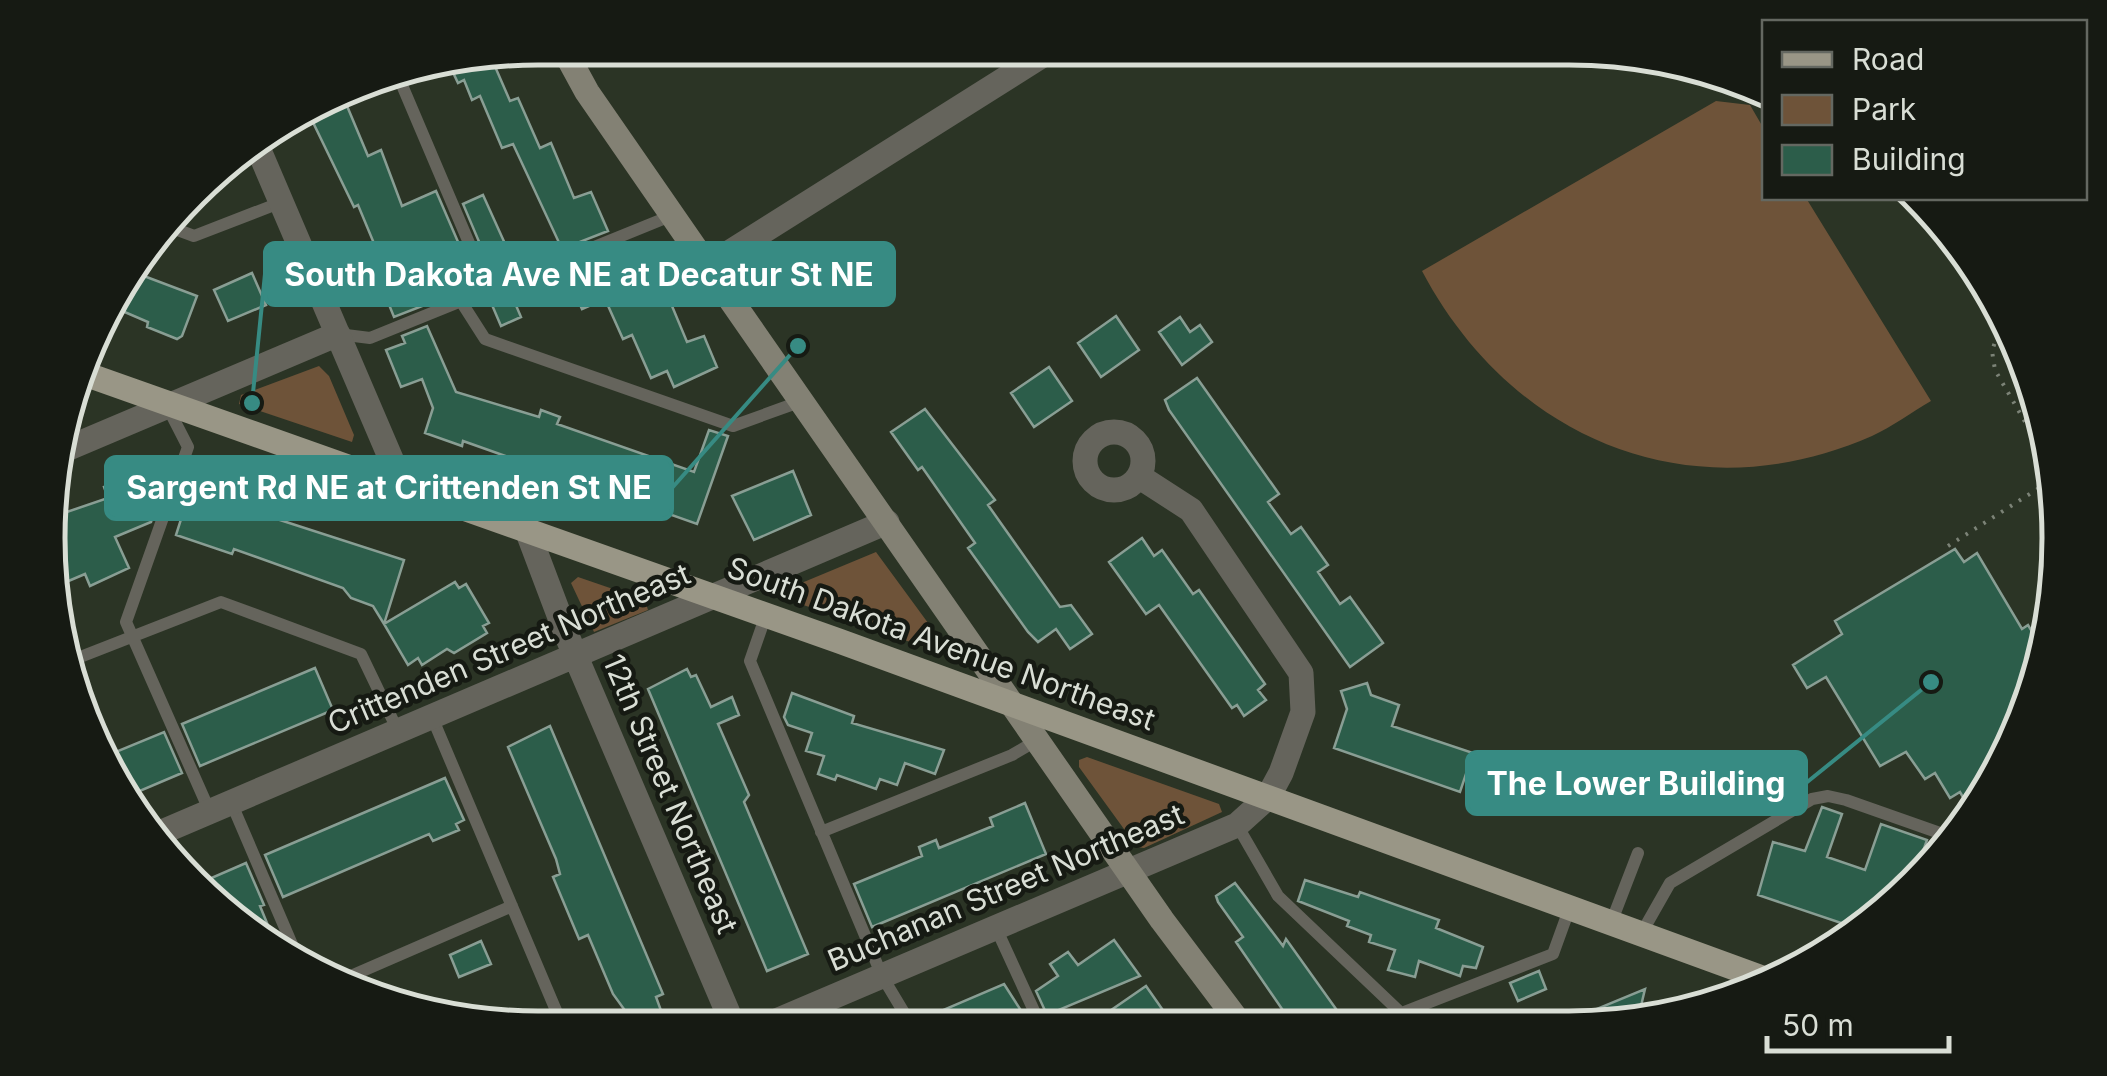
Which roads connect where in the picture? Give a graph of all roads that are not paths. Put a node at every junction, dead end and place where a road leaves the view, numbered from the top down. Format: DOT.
graph roads {
  1 [pos="572,65"];
  2 [pos="1027,65"];
  3 [pos="402,85"];
  4 [pos="261,155"];
  5 [pos="282,202"];
  6 [pos="673,216"];
  7 [pos="179,230"];
  8 [pos="708,266"];
  9 [pos="490,290"];
  10 [pos="462,303"];
  11 [pos="338,334"];
  12 [pos="93,377"];
  13 [pos="802,401"];
  14 [pos="167,406"];
  15 [pos="74,446"];
  16 [pos="1140,477"];
  17 [pos="403,488"];
  18 [pos="887,522"];
  19 [pos="527,530"];
  20 [pos="715,597"];
  21 [pos="766,615"];
  22 [pos="132,636"];
  23 [pos="575,655"];
  24 [pos="80,657"];
  25 [pos="1017,706"];
  26 [pos="432,716"];
  27 [pos="398,732"];
  28 [pos="1039,739"];
  29 [pos="1268,797"];
  30 [pos="220,807"];
  31 [pos="1237,825"];
  32 [pos="166,830"];
  33 [pos="822,832"];
  34 [pos="1939,833"];
  35 [pos="1638,853"];
  36 [pos="1129,871"];
  37 [pos="512,906"];
  38 [pos="1570,907"];
  39 [pos="1611,923"];
  40 [pos="996,928"];
  41 [pos="1642,934"];
  42 [pos="288,939"];
  43 [pos="355,974"];
  44 [pos="1752,974"];
  45 [pos="882,976"];
  46 [pos="556,1011"];
  47 [pos="727,1011"];
  48 [pos="800,1011"];
  49 [pos="903,1011"];
  50 [pos="1033,1011"];
  51 [pos="1232,1011"];
  52 [pos="1400,1011"];
  53 [pos="1404,1011"];
  1 -- 6 [label="main road"];
  2 -- 8 [label="street"];
  3 -- 9 [label="lane"];
  4 -- 5 [label="street"];
  5 -- 7 [label="lane"];
  5 -- 11 [label="street"];
  6 -- 8 [label="main road"];
  6 -- 9 [label="lane"];
  8 -- 13 [label="main road"];
  9 -- 10 [label="lane"];
  10 -- 11 [label="lane"];
  10 -- 13 [label="lane"];
  11 -- 14 [label="street"];
  11 -- 17 [label="street"];
  12 -- 14 [label="main road, South Dakota Avenue Northeast"];
  13 -- 18 [label="main road"];
  14 -- 15 [label="street"];
  14 -- 17 [label="main road, South Dakota Avenue Northeast"];
  14 -- 22 [label="lane"];
  16 -- 29 [label="street"];
  17 -- 19 [label="main road, South Dakota Avenue Northeast"];
  18 -- 20 [label="street, Crittenden Street Northeast"];
  18 -- 25 [label="main road"];
  19 -- 20 [label="main road, South Dakota Avenue Northeast"];
  19 -- 23 [label="street, 12th Street Northeast"];
  20 -- 21 [label="main road, South Dakota Avenue Northeast"];
  20 -- 23 [label="street, Crittenden Street Northeast"];
  21 -- 25 [label="main road, South Dakota Avenue Northeast"];
  21 -- 33 [label="lane"];
  22 -- 24 [label="lane"];
  22 -- 27 [label="lane"];
  22 -- 30 [label="lane"];
  23 -- 26 [label="street, Crittenden Street Northeast"];
  23 -- 47 [label="street, 12th Street Northeast"];
  25 -- 28 [label="main road"];
  25 -- 29 [label="main road, South Dakota Avenue Northeast"];
  26 -- 27 [label="street, Crittenden Street Northeast"];
  26 -- 37 [label="lane"];
  27 -- 30 [label="street, Crittenden Street Northeast"];
  28 -- 33 [label="lane"];
  28 -- 36 [label="main road"];
  29 -- 31 [label="street, Buchanan Street Northeast"];
  29 -- 38 [label="main road, South Dakota Avenue Northeast"];
  30 -- 32 [label="street, Crittenden Street Northeast"];
  30 -- 42 [label="lane"];
  31 -- 36 [label="street, Buchanan Street Northeast"];
  31 -- 52 [label="lane"];
  33 -- 45 [label="lane"];
  34 -- 41 [label="lane"];
  35 -- 39 [label="lane"];
  36 -- 40 [label="street, Buchanan Street Northeast"];
  36 -- 51 [label="main road"];
  37 -- 43 [label="lane"];
  37 -- 46 [label="lane"];
  38 -- 39 [label="main road, South Dakota Avenue Northeast"];
  38 -- 53 [label="lane"];
  39 -- 41 [label="main road, South Dakota Avenue Northeast"];
  40 -- 45 [label="street, Buchanan Street Northeast"];
  40 -- 50 [label="lane"];
  41 -- 44 [label="main road, South Dakota Avenue Northeast"];
  45 -- 48 [label="street, Buchanan Street Northeast"];
  45 -- 49 [label="lane"];
}
